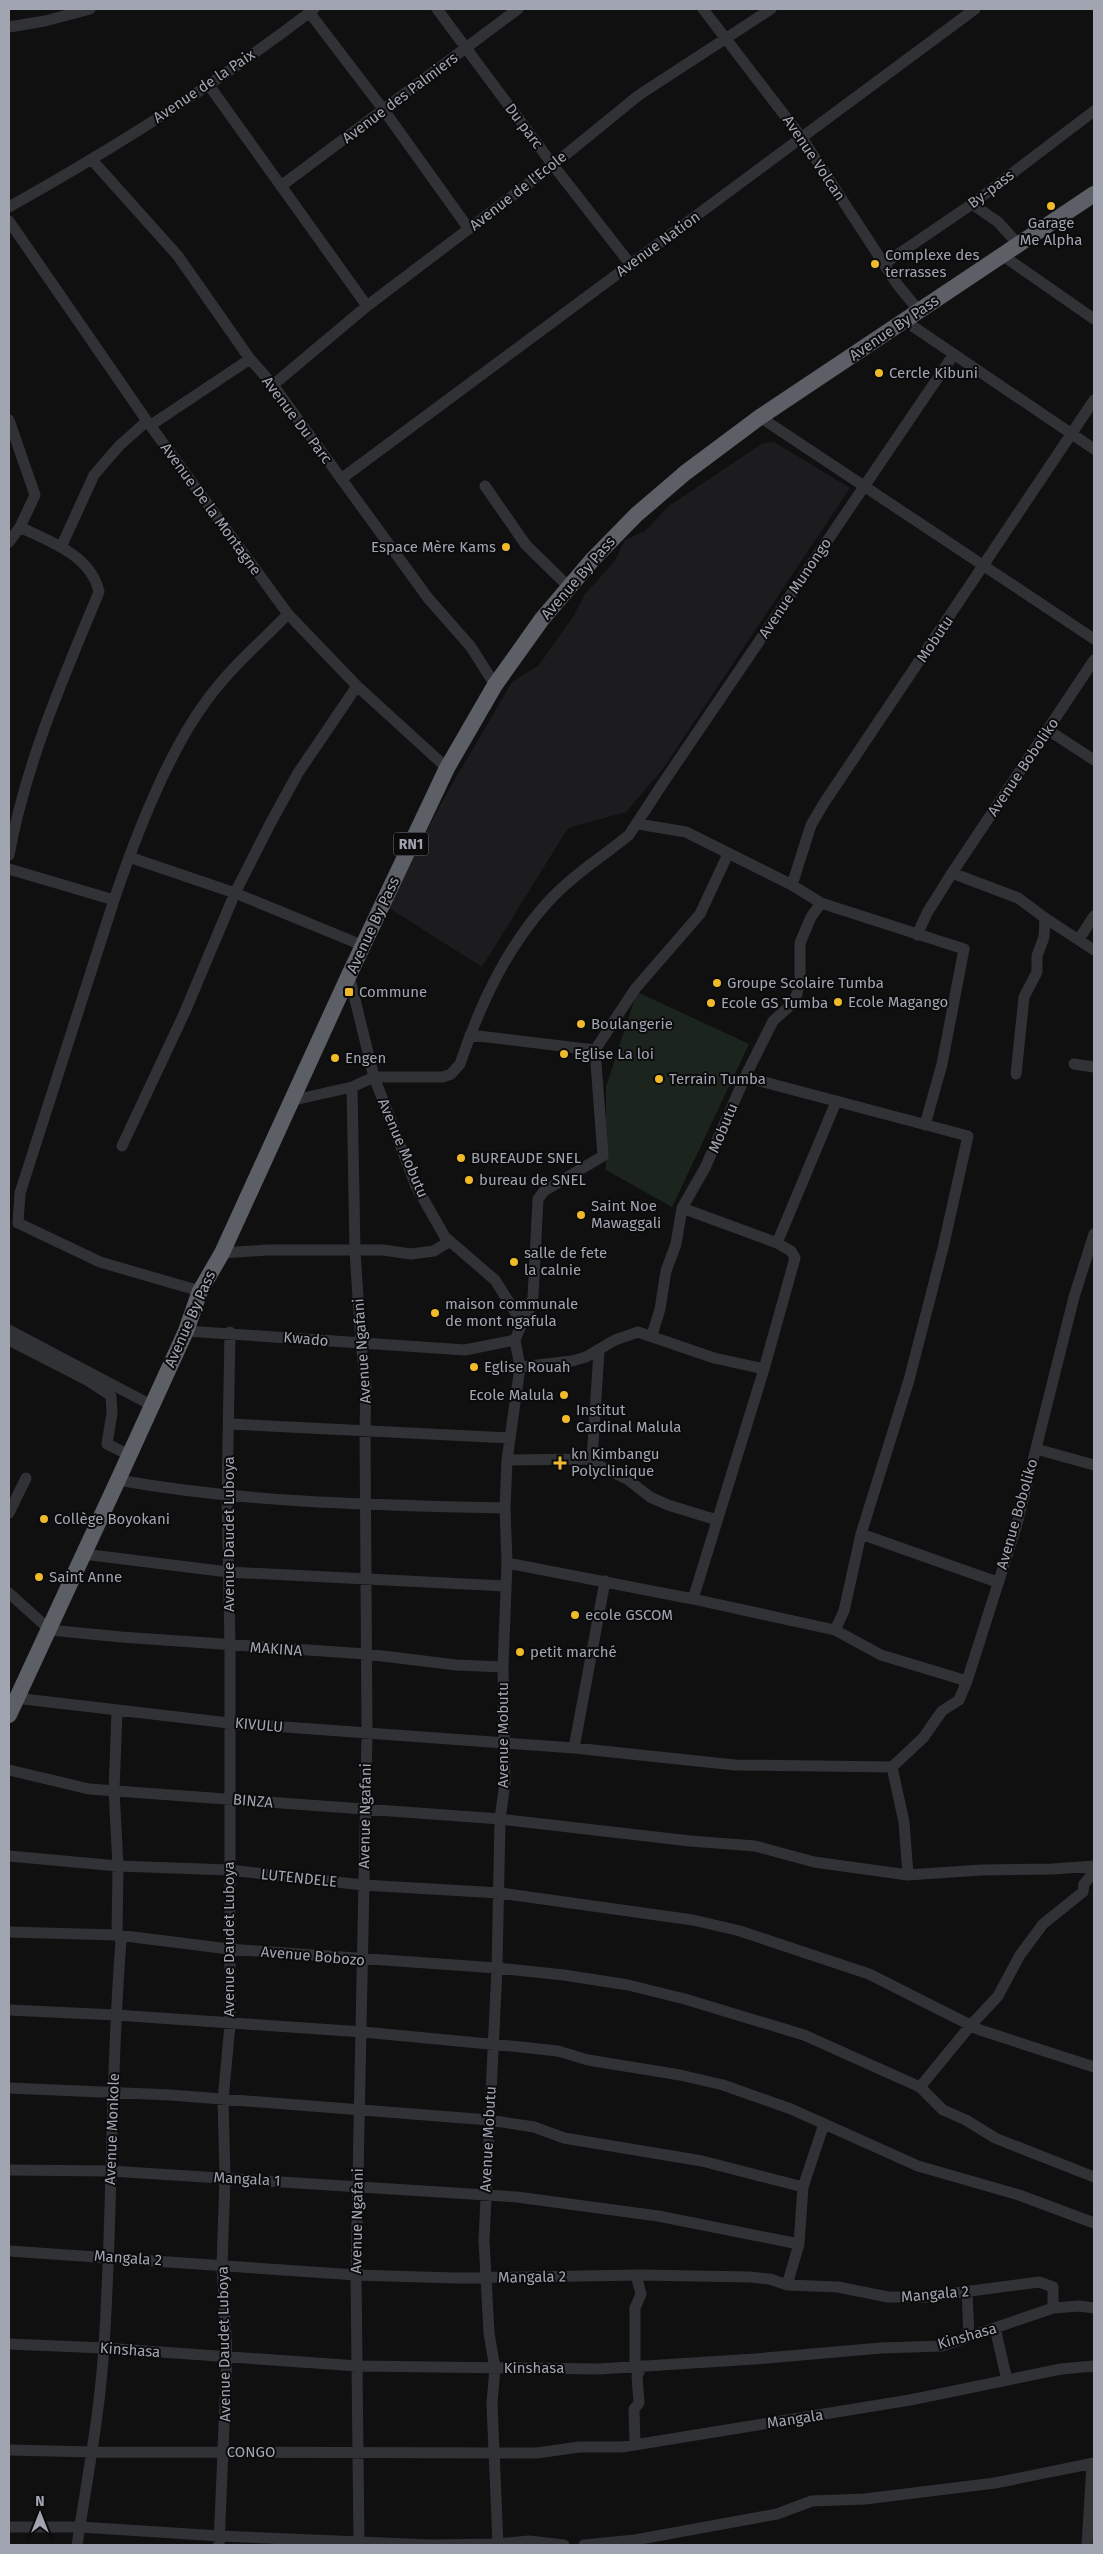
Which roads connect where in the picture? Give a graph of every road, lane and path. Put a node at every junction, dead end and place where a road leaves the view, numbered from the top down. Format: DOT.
graph roads {
  1 [pos="43,9"];
  2 [pos="90,9"];
  3 [pos="437,9"];
  4 [pos="518,9"];
  5 [pos="704,9"];
  6 [pos="771,9"];
  7 [pos="975,9"];
  8 [pos="312,10"];
  9 [pos="45,21"];
  10 [pos="9,27"];
  11 [pos="727,39"];
  12 [pos="466,48"];
  13 [pos="208,84"];
  14 [pos="383,110"];
  15 [pos="1094,111"];
  16 [pos="802,138"];
  17 [pos="92,160"];
  18 [pos="553,165"];
  19 [pos="281,186"];
  20 [pos="1094,194"];
  21 [pos="972,204"];
  22 [pos="9,207"];
  23 [pos="9,221"];
  24 [pos="469,229"];
  25 [pos="1018,244"];
  26 [pos="1002,255"];
  27 [pos="884,264"];
  28 [pos="631,265"];
  29 [pos="366,306"];
  30 [pos="912,316"];
  31 [pos="1094,319"];
  32 [pos="954,354"];
  33 [pos="250,359"];
  34 [pos="273,385"];
  35 [pos="1094,400"];
  36 [pos="760,417"];
  37 [pos="9,420"];
  38 [pos="149,423"];
  39 [pos="1072,435"];
  40 [pos="1094,449"];
  41 [pos="341,478"];
  42 [pos="485,486"];
  43 [pos="864,487"];
  44 [pos="20,527"];
  45 [pos="9,542"];
  46 [pos="61,548"];
  47 [pos="984,565"];
  48 [pos="569,587"];
  49 [pos="288,614"];
  50 [pos="1094,639"];
  51 [pos="1094,660"];
  52 [pos="495,685"];
  53 [pos="357,686"];
  54 [pos="1048,730"];
  55 [pos="1094,760"];
  56 [pos="448,768"];
  57 [pos="638,824"];
  58 [pos="728,854"];
  59 [pos="9,855"];
  60 [pos="129,857"];
  61 [pos="9,869"];
  62 [pos="952,873"];
  63 [pos="792,885"];
  64 [pos="235,893"];
  65 [pos="114,900"];
  66 [pos="821,903"];
  67 [pos="1094,916"];
  68 [pos="1045,918"];
  69 [pos="917,935"];
  70 [pos="1079,939"];
  71 [pos="364,946"];
  72 [pos="1094,950"];
  73 [pos="349,975"];
  74 [pos="470,1035"];
  75 [pos="595,1050"];
  76 [pos="1074,1064"];
  77 [pos="1094,1067"];
  78 [pos="1016,1074"];
  79 [pos="374,1077"];
  80 [pos="745,1077"];
  81 [pos="352,1087"];
  82 [pos="294,1100"];
  83 [pos="836,1102"];
  84 [pos="925,1125"];
  85 [pos="122,1146"];
  86 [pos="682,1208"];
  87 [pos="1094,1234"];
  88 [pos="450,1241"];
  89 [pos="777,1243"];
  90 [pos="355,1251"];
  91 [pos="222,1253"];
  92 [pos="200,1291"];
  93 [pos="522,1322"];
  94 [pos="9,1330"];
  95 [pos="186,1331"];
  96 [pos="230,1332"];
  97 [pos="652,1336"];
  98 [pos="9,1340"];
  99 [pos="515,1340"];
  100 [pos="361,1344"];
  101 [pos="599,1351"];
  102 [pos="520,1368"];
  103 [pos="764,1369"];
  104 [pos="151,1406"];
  105 [pos="230,1424"];
  106 [pos="364,1430"];
  107 [pos="510,1438"];
  108 [pos="1036,1449"];
  109 [pos="129,1455"];
  110 [pos="507,1460"];
  111 [pos="592,1460"];
  112 [pos="1094,1465"];
  113 [pos="26,1478"];
  114 [pos="118,1480"];
  115 [pos="227,1496"];
  116 [pos="366,1504"];
  117 [pos="505,1508"];
  118 [pos="9,1514"];
  119 [pos="718,1520"];
  120 [pos="861,1534"];
  121 [pos="83,1554"];
  122 [pos="507,1563"];
  123 [pos="228,1572"];
  124 [pos="367,1579"];
  125 [pos="605,1581"];
  126 [pos="997,1582"];
  127 [pos="505,1586"];
  128 [pos="9,1592"];
  129 [pos="693,1599"];
  130 [pos="50,1630"];
  131 [pos="835,1630"];
  132 [pos="230,1646"];
  133 [pos="366,1654"];
  134 [pos="502,1667"];
  135 [pos="967,1681"];
  136 [pos="15,1698"];
  137 [pos="118,1712"];
  138 [pos="9,1715"];
  139 [pos="229,1722"];
  140 [pos="367,1734"];
  141 [pos="504,1744"];
  142 [pos="574,1748"];
  143 [pos="892,1767"];
  144 [pos="9,1770"];
  145 [pos="114,1790"];
  146 [pos="230,1799"];
  147 [pos="364,1810"];
  148 [pos="500,1819"];
  149 [pos="9,1856"];
  150 [pos="118,1866"];
  151 [pos="1094,1866"];
  152 [pos="228,1870"];
  153 [pos="1094,1872"];
  154 [pos="908,1876"];
  155 [pos="363,1885"];
  156 [pos="500,1894"];
  157 [pos="9,1932"];
  158 [pos="117,1935"];
  159 [pos="229,1949"];
  160 [pos="364,1960"];
  161 [pos="497,1968"];
  162 [pos="9,2010"];
  163 [pos="116,2015"];
  164 [pos="230,2025"];
  165 [pos="970,2026"];
  166 [pos="363,2032"];
  167 [pos="494,2045"];
  168 [pos="1094,2068"];
  169 [pos="920,2087"];
  170 [pos="9,2088"];
  171 [pos="114,2091"];
  172 [pos="223,2100"];
  173 [pos="358,2110"];
  174 [pos="489,2120"];
  175 [pos="824,2124"];
  176 [pos="9,2170"];
  177 [pos="110,2171"];
  178 [pos="1094,2177"];
  179 [pos="225,2178"];
  180 [pos="359,2186"];
  181 [pos="803,2187"];
  182 [pos="485,2196"];
  183 [pos="1094,2223"];
  184 [pos="799,2244"];
  185 [pos="9,2250"];
  186 [pos="109,2256"];
  187 [pos="222,2264"];
  188 [pos="356,2275"];
  189 [pos="636,2275"];
  190 [pos="486,2278"];
  191 [pos="787,2285"];
  192 [pos="967,2292"];
  193 [pos="1053,2308"];
  194 [pos="1094,2308"];
  195 [pos="995,2328"];
  196 [pos="969,2337"];
  197 [pos="9,2344"];
  198 [pos="104,2348"];
  199 [pos="227,2356"];
  200 [pos="358,2366"];
  201 [pos="635,2366"];
  202 [pos="1094,2366"];
  203 [pos="495,2368"];
  204 [pos="1007,2380"];
  205 [pos="635,2445"];
  206 [pos="9,2450"];
  207 [pos="494,2451"];
  208 [pos="93,2452"];
  209 [pos="359,2452"];
  210 [pos="225,2453"];
  211 [pos="1093,2464"];
  212 [pos="9,2527"];
  213 [pos="80,2527"];
  214 [pos="220,2541"];
  215 [pos="359,2544"];
  216 [pos="77,2545"];
  217 [pos="498,2545"];
  218 [pos="564,2545"];
  219 [pos="584,2545"];
  220 [pos="1087,2545"];
  1 -- 9 [label="street"];
  2 -- 9 [label="street"];
  3 -- 12 [label="street, Du parc"];
  4 -- 12 [label="street, Avenue des Palmiers"];
  5 -- 11 [label="street, Avenue Volcan"];
  6 -- 11 [label="street, Avenue de l'Ecole"];
  7 -- 16 [label="street, Avenue Nation"];
  8 -- 13 [label="street, Avenue de la Paix"];
  8 -- 14 [label="street"];
  9 -- 10 [label="street"];
  11 -- 16 [label="street, Avenue Volcan"];
  11 -- 18 [label="street, Avenue de l'Ecole"];
  12 -- 14 [label="street, Avenue des Palmiers"];
  12 -- 18 [label="street, Du parc"];
  13 -- 17 [label="street, Avenue de la Paix"];
  13 -- 19 [label="street"];
  14 -- 19 [label="street, Avenue des Palmiers"];
  14 -- 24 [label="street"];
  15 -- 21 [label="street, By-pass"];
  16 -- 27 [label="street, Avenue Volcan"];
  16 -- 28 [label="street, Avenue Nation"];
  17 -- 22 [label="street, Avenue de la Paix"];
  17 -- 33 [label="street, Avenue Du Parc"];
  18 -- 24 [label="street, Avenue de l'Ecole"];
  18 -- 28 [label="street, Du parc"];
  19 -- 29 [label="street"];
  20 -- 25 [label="highway, Avenue By Pass / RN1"];
  21 -- 25 [label="street"];
  21 -- 27 [label="street, By-pass"];
  23 -- 38 [label="street, Avenue De la Montagne"];
  24 -- 29 [label="street, Avenue de l'Ecole"];
  25 -- 26 [label="highway, Avenue By Pass / RN1"];
  26 -- 30 [label="highway, Avenue By Pass / RN1"];
  26 -- 31 [label="street"];
  27 -- 30 [label="street, Avenue Volcan"];
  28 -- 41 [label="street, Avenue Nation"];
  29 -- 34 [label="street, Avenue de l'Ecole"];
  30 -- 32 [label="street, Avenue Volcan"];
  30 -- 36 [label="highway, Avenue By Pass / RN1"];
  32 -- 39 [label="street, Avenue Volcan"];
  32 -- 43 [label="street, Avenue Munongo"];
  33 -- 34 [label="street, Avenue Du Parc"];
  33 -- 38 [label="street"];
  34 -- 41 [label="street, Avenue Du Parc"];
  35 -- 39 [label="street, Mobutu"];
  36 -- 43 [label="street"];
  36 -- 48 [label="highway, Avenue By Pass / RN1"];
  37 -- 44 [label="street"];
  38 -- 46 [label="street"];
  38 -- 49 [label="street, Avenue De la Montagne"];
  39 -- 40 [label="street, Avenue Volcan"];
  39 -- 47 [label="street, Mobutu"];
  41 -- 52 [label="street, Avenue Du Parc"];
  42 -- 48 [label="street"];
  43 -- 47 [label="street"];
  43 -- 57 [label="street, Avenue Munongo"];
  44 -- 45 [label="street"];
  44 -- 46 [label="street"];
  46 -- 59 [label="street"];
  47 -- 50 [label="street"];
  47 -- 63 [label="street, Mobutu"];
  48 -- 52 [label="highway, Avenue By Pass / RN1"];
  49 -- 53 [label="street, Avenue De la Montagne"];
  49 -- 60 [label="street"];
  51 -- 54 [label="street, Avenue Boboliko"];
  52 -- 56 [label="highway, Avenue By Pass / RN1"];
  53 -- 56 [label="street, Avenue De la Montagne"];
  53 -- 64 [label="street"];
  54 -- 55 [label="street"];
  54 -- 62 [label="street, Avenue Boboliko"];
  56 -- 71 [label="highway, Avenue By Pass / RN1"];
  57 -- 58 [label="street"];
  57 -- 74 [label="street, Avenue Munongo"];
  58 -- 63 [label="street"];
  58 -- 75 [label="street"];
  60 -- 64 [label="street"];
  60 -- 65 [label="street"];
  61 -- 65 [label="street"];
  62 -- 68 [label="street"];
  62 -- 69 [label="street, Avenue Boboliko"];
  63 -- 66 [label="street"];
  64 -- 71 [label="street"];
  64 -- 85 [label="street"];
  65 -- 92 [label="street"];
  66 -- 69 [label="street"];
  66 -- 80 [label="street, Mobutu"];
  67 -- 70 [label="street"];
  68 -- 70 [label="street"];
  68 -- 78 [label="street"];
  69 -- 84 [label="street"];
  70 -- 72 [label="street"];
  71 -- 73 [label="highway, Avenue By Pass / RN1"];
  73 -- 79 [label="street, Avenue Mobutu"];
  73 -- 82 [label="highway, Avenue By Pass / RN1"];
  74 -- 75 [label="street"];
  74 -- 79 [label="street, Avenue Munongo"];
  75 -- 93 [label="street"];
  76 -- 77 [label="street"];
  79 -- 81 [label="street"];
  79 -- 88 [label="street, Avenue Mobutu"];
  80 -- 83 [label="street"];
  80 -- 86 [label="street, Mobutu"];
  81 -- 82 [label="street"];
  81 -- 90 [label="street, Avenue Ngafani"];
  82 -- 91 [label="highway, Avenue By Pass / RN1"];
  83 -- 84 [label="street"];
  83 -- 89 [label="street"];
  84 -- 120 [label="street"];
  86 -- 89 [label="street"];
  86 -- 97 [label="street, Mobutu"];
  87 -- 108 [label="street, Avenue Boboliko"];
  88 -- 90 [label="street"];
  88 -- 93 [label="street, Avenue Mobutu"];
  89 -- 103 [label="street"];
  90 -- 91 [label="street"];
  90 -- 100 [label="street, Avenue Ngafani"];
  91 -- 92 [label="highway, Avenue By Pass / RN1"];
  92 -- 95 [label="highway, Avenue By Pass / RN1"];
  93 -- 99 [label="street"];
  94 -- 104 [label="street"];
  95 -- 96 [label="street, Kwado"];
  95 -- 104 [label="highway, Avenue By Pass / RN1"];
  96 -- 100 [label="street, Kwado"];
  96 -- 105 [label="street, Avenue Daudet Luboya"];
  97 -- 101 [label="street"];
  97 -- 103 [label="street"];
  98 -- 109 [label="street"];
  99 -- 100 [label="street, Kwado"];
  99 -- 102 [label="street, Avenue Mobutu"];
  100 -- 106 [label="street, Avenue Ngafani"];
  101 -- 102 [label="street"];
  101 -- 111 [label="street"];
  102 -- 107 [label="street, Avenue Mobutu"];
  103 -- 119 [label="street"];
  104 -- 109 [label="highway, Avenue By Pass / RN1"];
  105 -- 106 [label="street"];
  105 -- 115 [label="street, Avenue Daudet Luboya"];
  106 -- 107 [label="street"];
  106 -- 116 [label="street, Avenue Ngafani"];
  107 -- 110 [label="street, Avenue Mobutu"];
  108 -- 112 [label="street"];
  108 -- 126 [label="street, Avenue Boboliko"];
  109 -- 114 [label="highway, Avenue By Pass / RN1"];
  110 -- 111 [label="street"];
  110 -- 117 [label="street, Avenue Mobutu"];
  111 -- 119 [label="street"];
  113 -- 118 [label="street"];
  114 -- 115 [label="street"];
  114 -- 121 [label="highway, Avenue By Pass / RN1"];
  115 -- 116 [label="street"];
  115 -- 123 [label="street, Avenue Daudet Luboya"];
  116 -- 117 [label="street"];
  116 -- 124 [label="street, Avenue Ngafani"];
  117 -- 122 [label="street, Avenue Mobutu"];
  119 -- 129 [label="street"];
  120 -- 126 [label="street"];
  120 -- 131 [label="street"];
  121 -- 123 [label="street"];
  121 -- 130 [label="highway, Avenue By Pass / RN1"];
  122 -- 125 [label="street"];
  122 -- 127 [label="street, Avenue Mobutu"];
  123 -- 124 [label="street"];
  123 -- 132 [label="street, Avenue Daudet Luboya"];
  124 -- 127 [label="street"];
  124 -- 133 [label="street, Avenue Ngafani"];
  125 -- 129 [label="street"];
  125 -- 142 [label="street"];
  126 -- 135 [label="street, Avenue Boboliko"];
  127 -- 134 [label="street, Avenue Mobutu"];
  128 -- 130 [label="street"];
  129 -- 131 [label="street"];
  130 -- 132 [label="street, MAKINA"];
  130 -- 136 [label="highway, Avenue By Pass / RN1"];
  131 -- 135 [label="street"];
  132 -- 133 [label="street, MAKINA"];
  132 -- 139 [label="street, Avenue Daudet Luboya"];
  133 -- 134 [label="street, MAKINA"];
  133 -- 140 [label="street, Avenue Ngafani"];
  134 -- 141 [label="street, Avenue Mobutu"];
  135 -- 143 [label="street, Avenue Boboliko"];
  136 -- 137 [label="street, KIVULU"];
  136 -- 138 [label="highway, Avenue By Pass / RN1"];
  137 -- 139 [label="street, KIVULU"];
  137 -- 145 [label="street, Avenue Monkole"];
  139 -- 140 [label="street, KIVULU"];
  139 -- 146 [label="street, Avenue Daudet Luboya"];
  140 -- 141 [label="street, KIVULU"];
  140 -- 147 [label="street, Avenue Ngafani"];
  141 -- 142 [label="street, KIVULU"];
  141 -- 148 [label="street, Avenue Mobutu"];
  142 -- 143 [label="street, KIVULU"];
  143 -- 154 [label="street"];
  144 -- 145 [label="street, BINZA"];
  145 -- 146 [label="street, BINZA"];
  145 -- 150 [label="street, Avenue Monkole"];
  146 -- 147 [label="street, BINZA"];
  146 -- 152 [label="street, Avenue Daudet Luboya"];
  147 -- 148 [label="street, BINZA"];
  147 -- 155 [label="street, Avenue Ngafani"];
  148 -- 154 [label="street, BINZA"];
  148 -- 156 [label="street, Avenue Mobutu"];
  149 -- 150 [label="street, LUTENDELE"];
  150 -- 152 [label="street, LUTENDELE"];
  150 -- 158 [label="street, Avenue Monkole"];
  151 -- 154 [label="street, BINZA"];
  152 -- 155 [label="street, LUTENDELE"];
  152 -- 159 [label="street, Avenue Daudet Luboya"];
  153 -- 165 [label="street"];
  155 -- 156 [label="street, LUTENDELE"];
  155 -- 160 [label="street, Avenue Ngafani"];
  156 -- 161 [label="street, Avenue Mobutu"];
  156 -- 165 [label="street, LUTENDELE"];
  157 -- 158 [label="street, Avenue Bobozo"];
  158 -- 159 [label="street, Avenue Bobozo"];
  158 -- 163 [label="street, Avenue Monkole"];
  159 -- 160 [label="street, Avenue Bobozo"];
  159 -- 164 [label="street, Avenue Daudet Luboya"];
  160 -- 161 [label="street, Avenue Bobozo"];
  160 -- 166 [label="street, Avenue Ngafani"];
  161 -- 167 [label="street, Avenue Mobutu"];
  161 -- 169 [label="street, Avenue Bobozo"];
  162 -- 163 [label="street"];
  163 -- 164 [label="street"];
  163 -- 171 [label="street, Avenue Monkole"];
  164 -- 166 [label="street"];
  164 -- 172 [label="street, Avenue Daudet Luboya"];
  165 -- 168 [label="street, LUTENDELE"];
  165 -- 169 [label="street"];
  166 -- 167 [label="street"];
  166 -- 173 [label="street, Avenue Ngafani"];
  167 -- 174 [label="street, Avenue Mobutu"];
  167 -- 175 [label="street"];
  169 -- 178 [label="street"];
  170 -- 171 [label="street"];
  171 -- 172 [label="street"];
  171 -- 177 [label="street, Avenue Monkole"];
  172 -- 173 [label="street"];
  172 -- 179 [label="street, Avenue Daudet Luboya"];
  173 -- 174 [label="street"];
  173 -- 180 [label="street, Avenue Ngafani"];
  174 -- 181 [label="street"];
  174 -- 182 [label="street, Avenue Mobutu"];
  175 -- 181 [label="street"];
  175 -- 183 [label="street"];
  176 -- 177 [label="street, Mangala 1"];
  177 -- 179 [label="street, Mangala 1"];
  177 -- 186 [label="street, Avenue Monkole"];
  179 -- 180 [label="street, Mangala 1"];
  179 -- 187 [label="street, Avenue Daudet Luboya"];
  180 -- 182 [label="street, Mangala 1"];
  180 -- 188 [label="street, Avenue Ngafani"];
  181 -- 184 [label="street"];
  182 -- 184 [label="street, Mangala 1"];
  182 -- 190 [label="street, Avenue Mobutu"];
  184 -- 191 [label="street"];
  185 -- 186 [label="street, Mangala 2"];
  186 -- 187 [label="street, Mangala 2"];
  186 -- 198 [label="street, Avenue Monkole"];
  187 -- 188 [label="street, Mangala 2"];
  187 -- 199 [label="street, Avenue Daudet Luboya"];
  188 -- 190 [label="street, Mangala 2"];
  188 -- 200 [label="street, Avenue Ngafani"];
  189 -- 190 [label="street, Mangala 2"];
  189 -- 191 [label="street, Mangala 2"];
  189 -- 201 [label="street"];
  190 -- 203 [label="street, Avenue Mobutu"];
  191 -- 192 [label="street, Mangala 2"];
  192 -- 193 [label="street, Mangala 2"];
  192 -- 196 [label="street"];
  193 -- 194 [label="street, Kinshasa"];
  193 -- 195 [label="street, Kinshasa"];
  195 -- 196 [label="street, Kinshasa"];
  195 -- 204 [label="street"];
  196 -- 201 [label="street, Kinshasa"];
  197 -- 198 [label="street, Kinshasa"];
  198 -- 199 [label="street, Kinshasa"];
  198 -- 208 [label="street, Avenue Monkole"];
  199 -- 200 [label="street, Kinshasa"];
  199 -- 210 [label="street, Avenue Daudet Luboya"];
  200 -- 203 [label="street, Kinshasa"];
  200 -- 209 [label="street, Avenue Ngafani"];
  201 -- 203 [label="street, Kinshasa"];
  201 -- 205 [label="street"];
  202 -- 204 [label="street, Mangala"];
  203 -- 207 [label="street, Avenue Mobutu"];
  204 -- 205 [label="street, Mangala"];
  205 -- 207 [label="street, Mangala"];
  206 -- 208 [label="street, CONGO"];
  207 -- 209 [label="street, CONGO"];
  207 -- 217 [label="street, Avenue Mobutu"];
  208 -- 210 [label="street, CONGO"];
  208 -- 213 [label="street, Avenue Monkole"];
  209 -- 210 [label="street, CONGO"];
  209 -- 215 [label="street, Avenue Ngafani"];
  210 -- 214 [label="street, Avenue Daudet Luboya"];
  211 -- 219 [label="street"];
  211 -- 220 [label="street"];
  212 -- 213 [label="street"];
  213 -- 214 [label="street"];
  213 -- 216 [label="street, Avenue Monkole"];
  214 -- 215 [label="street"];
  215 -- 217 [label="street"];
  217 -- 218 [label="street"];
}
